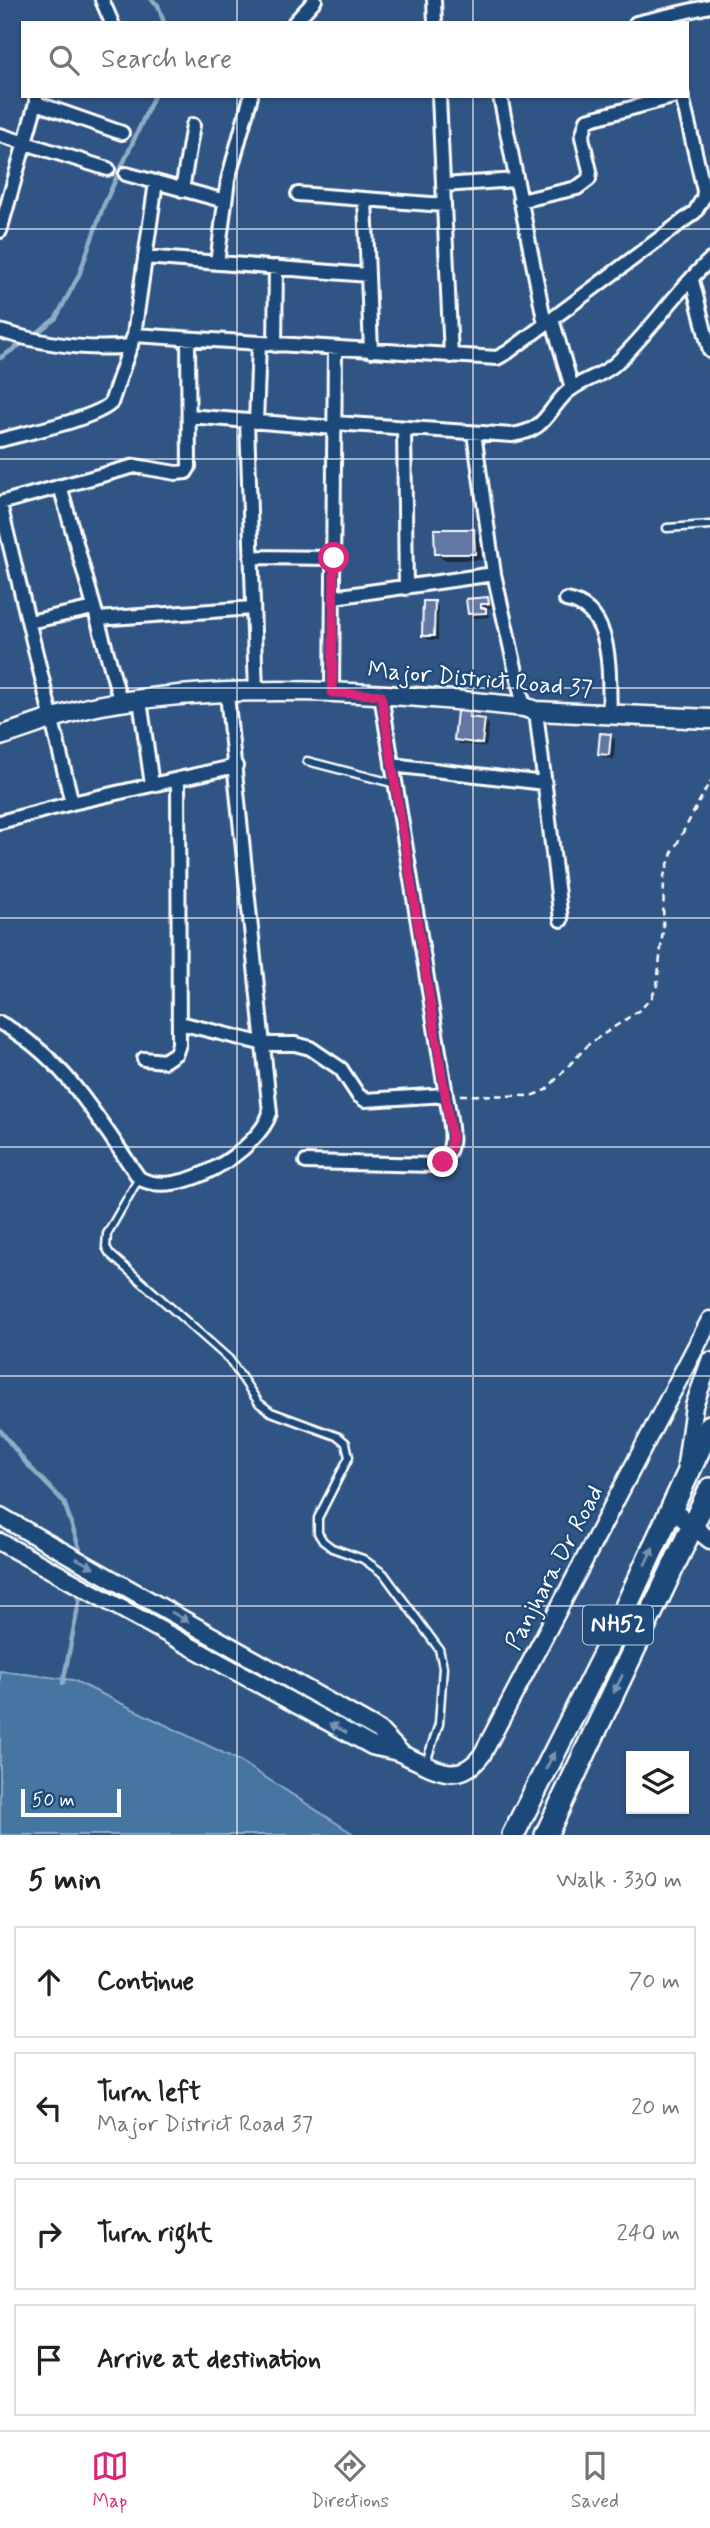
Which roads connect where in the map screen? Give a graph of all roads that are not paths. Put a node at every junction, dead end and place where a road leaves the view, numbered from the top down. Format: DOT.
graph roads {
  1 [pos="102,0"];
  2 [pos="315,0"];
  3 [pos="434,0"];
  4 [pos="710,6"];
  5 [pos="664,20"];
  6 [pos="111,21"];
  7 [pos="296,21"];
  8 [pos="435,21"];
  9 [pos="250,98"];
  10 [pos="439,98"];
  11 [pos="500,98"];
  12 [pos="669,98"];
  13 [pos="682,98"];
  14 [pos="36,100"];
  15 [pos="193,125"];
  16 [pos="122,133"];
  17 [pos="0,135"];
  18 [pos="24,144"];
  19 [pos="108,169"];
  20 [pos="126,174"];
  21 [pos="516,180"];
  22 [pos="156,182"];
  23 [pos="443,185"];
  24 [pos="182,190"];
  25 [pos="298,194"];
  26 [pos="707,197"];
  27 [pos="365,199"];
  28 [pos="225,201"];
  29 [pos="520,201"];
  30 [pos="4,202"];
  31 [pos="444,205"];
  32 [pos="0,231"];
  33 [pos="145,257"];
  34 [pos="710,260"];
  35 [pos="217,263"];
  36 [pos="276,267"];
  37 [pos="368,275"];
  38 [pos="692,280"];
  39 [pos="548,322"];
  40 [pos="0,331"];
  41 [pos="188,339"];
  42 [pos="132,340"];
  43 [pos="259,344"];
  44 [pos="275,345"];
  45 [pos="335,349"];
  46 [pos="371,351"];
  47 [pos="710,351"];
  48 [pos="451,356"];
  49 [pos="572,388"];
  50 [pos="189,416"];
  51 [pos="251,421"];
  52 [pos="335,426"];
  53 [pos="404,428"];
  54 [pos="474,433"];
  55 [pos="0,440"];
  56 [pos="60,486"];
  57 [pos="0,503"];
  58 [pos="710,525"];
  59 [pos="667,527"];
  60 [pos="251,557"];
  61 [pos="334,558"];
  62 [pos="494,574"];
  63 [pos="406,588"];
  64 [pos="334,597"];
  65 [pos="566,600"];
  66 [pos="253,608"];
  67 [pos="96,613"];
  68 [pos="29,622"];
  69 [pos="256,693"];
  70 [pos="332,693"];
  71 [pos="227,694"];
  72 [pos="381,695"];
  73 [pos="140,700"];
  74 [pos="121,703"];
  75 [pos="530,709"];
  76 [pos="610,715"];
  77 [pos="710,719"];
  78 [pos="52,720"];
  79 [pos="0,736"];
  80 [pos="307,761"];
  81 [pos="393,765"];
  82 [pos="236,766"];
  83 [pos="178,779"];
  84 [pos="544,783"];
  85 [pos="396,784"];
  86 [pos="152,785"];
  87 [pos="72,803"];
  88 [pos="0,822"];
  89 [pos="561,920"];
  90 [pos="0,1023"];
  91 [pos="180,1023"];
  92 [pos="264,1044"];
  93 [pos="144,1059"];
  94 [pos="446,1095"];
  95 [pos="306,1162"];
  96 [pos="139,1178"];
  97 [pos="710,1320"];
  98 [pos="710,1361"];
  99 [pos="710,1426"];
  100 [pos="684,1481"];
  101 [pos="710,1489"];
  102 [pos="671,1509"];
  103 [pos="0,1516"];
  104 [pos="702,1534"];
  105 [pos="0,1542"];
  106 [pos="401,1753"];
  107 [pos="425,1764"];
  108 [pos="516,1828"];
  109 [pos="546,1834"];
  1 -- 6 [label="street"];
  2 -- 7 [label="street"];
  3 -- 8 [label="street"];
  4 -- 5 [label="street"];
  9 -- 28 [label="street"];
  10 -- 23 [label="street"];
  11 -- 21 [label="street"];
  12 -- 29 [label="street"];
  13 -- 26 [label="street"];
  14 -- 16 [label="street"];
  14 -- 18 [label="street"];
  15 -- 24 [label="street"];
  17 -- 18 [label="street"];
  18 -- 19 [label="street"];
  18 -- 30 [label="street"];
  20 -- 22 [label="street"];
  21 -- 23 [label="street"];
  21 -- 29 [label="street"];
  22 -- 24 [label="street"];
  22 -- 33 [label="street"];
  23 -- 31 [label="street"];
  24 -- 28 [label="street"];
  25 -- 27 [label="street"];
  26 -- 39 [label="street"];
  27 -- 31 [label="street"];
  27 -- 37 [label="street"];
  28 -- 35 [label="street"];
  29 -- 39 [label="street"];
  30 -- 32 [label="street"];
  31 -- 48 [label="street"];
  33 -- 35 [label="street"];
  33 -- 42 [label="street"];
  34 -- 38 [label="street"];
  35 -- 36 [label="street"];
  36 -- 37 [label="street"];
  36 -- 44 [label="street"];
  37 -- 46 [label="street"];
  38 -- 47 [label="street"];
  38 -- 49 [label="street"];
  39 -- 48 [label="street"];
  39 -- 49 [label="street"];
  40 -- 42 [label="street"];
  41 -- 42 [label="street"];
  41 -- 43 [label="street"];
  41 -- 50 [label="street"];
  42 -- 55 [label="street"];
  43 -- 44 [label="street"];
  43 -- 51 [label="street"];
  44 -- 45 [label="street"];
  45 -- 46 [label="street"];
  45 -- 52 [label="street"];
  46 -- 48 [label="street"];
  49 -- 54 [label="street"];
  50 -- 51 [label="street"];
  50 -- 56 [label="street"];
  51 -- 52 [label="street"];
  51 -- 60 [label="street"];
  52 -- 53 [label="street"];
  52 -- 61 [label="street"];
  53 -- 54 [label="street"];
  53 -- 63 [label="street"];
  54 -- 62 [label="street"];
  56 -- 57 [label="street"];
  56 -- 67 [label="street"];
  57 -- 68 [label="street"];
  58 -- 59 [label="lane"];
  60 -- 61 [label="street"];
  60 -- 66 [label="street"];
  61 -- 64 [label="street"];
  62 -- 63 [label="street"];
  62 -- 75 [label="street"];
  63 -- 64 [label="street"];
  64 -- 70 [label="street"];
  65 -- 76 [label="street"];
  66 -- 67 [label="street"];
  66 -- 69 [label="street"];
  67 -- 68 [label="street"];
  67 -- 74 [label="street"];
  68 -- 78 [label="street"];
  69 -- 70 [label="main road, Major District Road 37"];
  69 -- 71 [label="main road, Major District Road 37"];
  70 -- 72 [label="main road, Major District Road 37"];
  71 -- 73 [label="main road, Major District Road 37"];
  71 -- 82 [label="street"];
  72 -- 75 [label="main road, Major District Road 37"];
  72 -- 81 [label="street"];
  73 -- 74 [label="main road, Major District Road 37"];
  73 -- 86 [label="street"];
  74 -- 78 [label="main road, Major District Road 37"];
  75 -- 76 [label="main road, Major District Road 37"];
  75 -- 84 [label="street"];
  76 -- 77 [label="main road, Major District Road 37"];
  78 -- 79 [label="main road, Major District Road 37"];
  78 -- 87 [label="street"];
  80 -- 85 [label="lane"];
  81 -- 84 [label="street"];
  81 -- 85 [label="street"];
  82 -- 83 [label="street"];
  82 -- 92 [label="street"];
  83 -- 86 [label="street"];
  83 -- 91 [label="street"];
  84 -- 89 [label="street"];
  85 -- 94 [label="street"];
  86 -- 87 [label="street"];
  87 -- 88 [label="street"];
  90 -- 96 [label="street"];
  91 -- 92 [label="street"];
  91 -- 93 [label="street"];
  92 -- 94 [label="street"];
  92 -- 96 [label="street"];
  94 -- 95 [label="street"];
  96 -- 107 [label="lane"];
  97 -- 107 [label="street, Panjhara Dr Road"];
  98 -- 100 [label="street"];
  99 -- 100 [label="highway, NH52"];
  100 -- 102 [label="highway, NH52"];
  101 -- 104 [label="highway, NH52"];
  102 -- 104 [label="street"];
  108 -- 102 [label="highway, NH52, one-way"];
  103 -- 106 [label="street, Panjhara Dr Road, one-way"];
  104 -- 109 [label="highway, NH52, one-way"];
  106 -- 105 [label="street, Panjhara Dr Road, one-way"];
  106 -- 107 [label="street, Panjhara Dr Road"];
}
